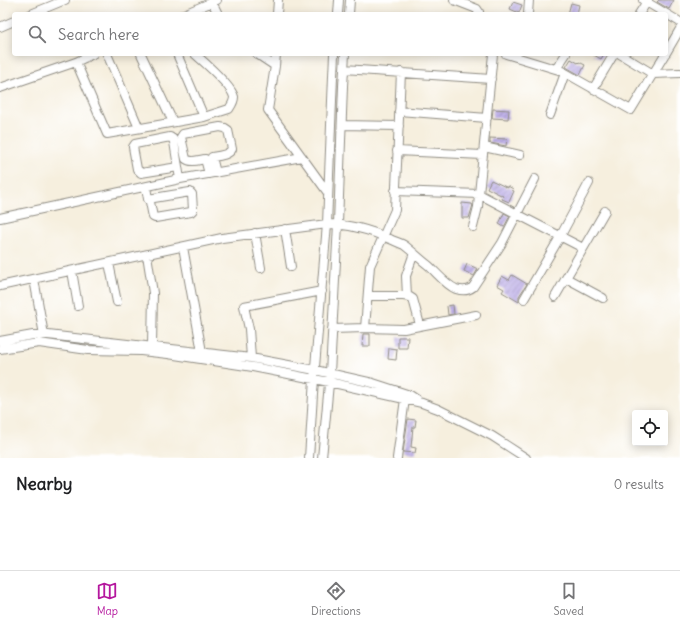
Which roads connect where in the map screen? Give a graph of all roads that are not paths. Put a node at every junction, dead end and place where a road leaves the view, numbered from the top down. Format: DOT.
graph roads {
  1 [pos="65,0"];
  2 [pos="278,0"];
  3 [pos="339,0"];
  4 [pos="350,0"];
  5 [pos="454,0"];
  6 [pos="529,0"];
  7 [pos="213,1"];
  8 [pos="646,1"];
  9 [pos="36,12"];
  10 [pos="188,12"];
  11 [pos="217,12"];
  12 [pos="277,12"];
  13 [pos="338,12"];
  14 [pos="349,12"];
  15 [pos="479,12"];
  16 [pos="528,12"];
  17 [pos="640,12"];
  18 [pos="664,12"];
  19 [pos="668,15"];
  20 [pos="12,22"];
  21 [pos="680,22"];
  22 [pos="0,27"];
  23 [pos="680,30"];
  24 [pos="668,50"];
  25 [pos="89,56"];
  26 [pos="108,56"];
  27 [pos="142,56"];
  28 [pos="178,56"];
  29 [pos="197,56"];
  30 [pos="260,56"];
  31 [pos="276,56"];
  32 [pos="334,56"];
  33 [pos="346,56"];
  34 [pos="493,56"];
  35 [pos="518,56"];
  36 [pos="565,56"];
  37 [pos="613,56"];
  38 [pos="623,56"];
  39 [pos="664,56"];
  40 [pos="76,62"];
  41 [pos="275,66"];
  42 [pos="344,68"];
  43 [pos="556,70"];
  44 [pos="401,72"];
  45 [pos="680,72"];
  46 [pos="565,73"];
  47 [pos="653,74"];
  48 [pos="491,79"];
  49 [pos="0,88"];
  50 [pos="593,89"];
  51 [pos="399,111"];
  52 [pos="550,115"];
  53 [pos="204,117"];
  54 [pos="487,118"];
  55 [pos="173,122"];
  56 [pos="342,125"];
  57 [pos="398,126"];
  58 [pos="139,128"];
  59 [pos="397,151"];
  60 [pos="484,151"];
  61 [pos="520,155"];
  62 [pos="302,157"];
  63 [pos="209,158"];
  64 [pos="178,167"];
  65 [pos="213,174"];
  66 [pos="180,179"];
  67 [pos="535,179"];
  68 [pos="590,183"];
  69 [pos="146,187"];
  70 [pos="395,192"];
  71 [pos="328,193"];
  72 [pos="479,194"];
  73 [pos="148,199"];
  74 [pos="605,211"];
  75 [pos="517,214"];
  76 [pos="0,218"];
  77 [pos="327,224"];
  78 [pos="338,224"];
  79 [pos="473,227"];
  80 [pos="285,229"];
  81 [pos="255,233"];
  82 [pos="383,236"];
  83 [pos="560,237"];
  84 [pos="183,247"];
  85 [pos="583,248"];
  86 [pos="414,254"];
  87 [pos="147,255"];
  88 [pos="109,263"];
  89 [pos="261,268"];
  90 [pos="291,268"];
  91 [pos="72,271"];
  92 [pos="566,278"];
  93 [pos="34,279"];
  94 [pos="0,286"];
  95 [pos="322,291"];
  96 [pos="368,296"];
  97 [pos="407,296"];
  98 [pos="555,297"];
  99 [pos="604,298"];
  100 [pos="524,299"];
  101 [pos="117,302"];
  102 [pos="78,306"];
  103 [pos="476,315"];
  104 [pos="319,324"];
  105 [pos="420,325"];
  106 [pos="332,326"];
  107 [pos="365,328"];
  108 [pos="44,335"];
  109 [pos="0,341"];
  110 [pos="152,346"];
  111 [pos="0,349"];
  112 [pos="202,352"];
  113 [pos="251,358"];
  114 [pos="315,374"];
  115 [pos="329,377"];
  116 [pos="406,398"];
  117 [pos="309,458"];
  118 [pos="322,458"];
  119 [pos="397,458"];
  120 [pos="526,458"];
  1 -- 9 [label="street"];
  2 -- 12 [label="street"];
  3 -- 13 [label="street"];
  4 -- 14 [label="street"];
  5 -- 15 [label="street"];
  6 -- 16 [label="street"];
  7 -- 10 [label="street"];
  7 -- 11 [label="street"];
  8 -- 17 [label="street"];
  8 -- 18 [label="street"];
  19 -- 21 [label="street"];
  20 -- 22 [label="street"];
  23 -- 24 [label="street"];
  25 -- 40 [label="street"];
  26 -- 58 [label="street"];
  27 -- 55 [label="street"];
  28 -- 53 [label="street"];
  29 -- 53 [label="street"];
  30 -- 41 [label="street"];
  31 -- 41 [label="street"];
  32 -- 71 [label="street"];
  33 -- 42 [label="street"];
  34 -- 48 [label="street"];
  35 -- 43 [label="street"];
  36 -- 43 [label="street"];
  37 -- 50 [label="street"];
  38 -- 47 [label="street"];
  39 -- 47 [label="street"];
  40 -- 49 [label="street"];
  40 -- 58 [label="street"];
  41 -- 62 [label="street"];
  42 -- 44 [label="street"];
  42 -- 56 [label="street"];
  43 -- 46 [label="street"];
  44 -- 48 [label="street"];
  44 -- 51 [label="street"];
  45 -- 47 [label="street"];
  46 -- 50 [label="street"];
  46 -- 52 [label="street"];
  47 -- 50 [label="street"];
  48 -- 54 [label="street"];
  51 -- 54 [label="street"];
  51 -- 57 [label="street"];
  53 -- 55 [label="street"];
  54 -- 60 [label="street"];
  55 -- 58 [label="street"];
  56 -- 57 [label="street"];
  56 -- 78 [label="street"];
  57 -- 59 [label="street"];
  59 -- 60 [label="street"];
  59 -- 70 [label="street"];
  60 -- 61 [label="street"];
  60 -- 72 [label="street"];
  62 -- 65 [label="street"];
  62 -- 71 [label="street"];
  63 -- 63 [label="street"];
  63 -- 65 [label="street"];
  64 -- 64 [label="street"];
  64 -- 66 [label="street"];
  65 -- 66 [label="street"];
  66 -- 69 [label="street"];
  67 -- 75 [label="street"];
  68 -- 83 [label="street"];
  69 -- 73 [label="street"];
  69 -- 76 [label="street"];
  70 -- 72 [label="street"];
  70 -- 82 [label="street"];
  71 -- 77 [label="street"];
  72 -- 75 [label="street"];
  72 -- 79 [label="street"];
  73 -- 73 [label="street"];
  74 -- 85 [label="street"];
  75 -- 83 [label="street"];
  75 -- 86 [label="street"];
  77 -- 78 [label="street"];
  77 -- 80 [label="street"];
  77 -- 95 [label="street"];
  78 -- 82 [label="street"];
  78 -- 106 [label="street"];
  80 -- 81 [label="street"];
  80 -- 90 [label="street"];
  81 -- 84 [label="street"];
  81 -- 89 [label="street"];
  82 -- 86 [label="street"];
  82 -- 96 [label="street"];
  83 -- 85 [label="street"];
  83 -- 100 [label="street"];
  84 -- 87 [label="street"];
  84 -- 112 [label="street"];
  85 -- 92 [label="street"];
  86 -- 97 [label="street"];
  87 -- 88 [label="street"];
  87 -- 110 [label="street"];
  88 -- 91 [label="street"];
  88 -- 101 [label="street"];
  91 -- 93 [label="street"];
  91 -- 102 [label="street"];
  92 -- 98 [label="street"];
  92 -- 99 [label="street"];
  93 -- 94 [label="street"];
  93 -- 108 [label="street"];
  95 -- 104 [label="street"];
  95 -- 113 [label="street"];
  96 -- 97 [label="street"];
  96 -- 107 [label="street"];
  97 -- 105 [label="street"];
  103 -- 105 [label="street"];
  104 -- 106 [label="street"];
  104 -- 114 [label="street"];
  105 -- 107 [label="street"];
  106 -- 107 [label="street"];
  106 -- 115 [label="street"];
  108 -- 109 [label="street"];
  108 -- 110 [label="street"];
  110 -- 112 [label="street"];
  111 -- 114 [label="street"];
  112 -- 113 [label="street"];
  113 -- 114 [label="street"];
  114 -- 115 [label="street"];
  114 -- 117 [label="street"];
  115 -- 116 [label="street"];
  115 -- 118 [label="street"];
  116 -- 119 [label="street"];
  116 -- 120 [label="street"];
}
